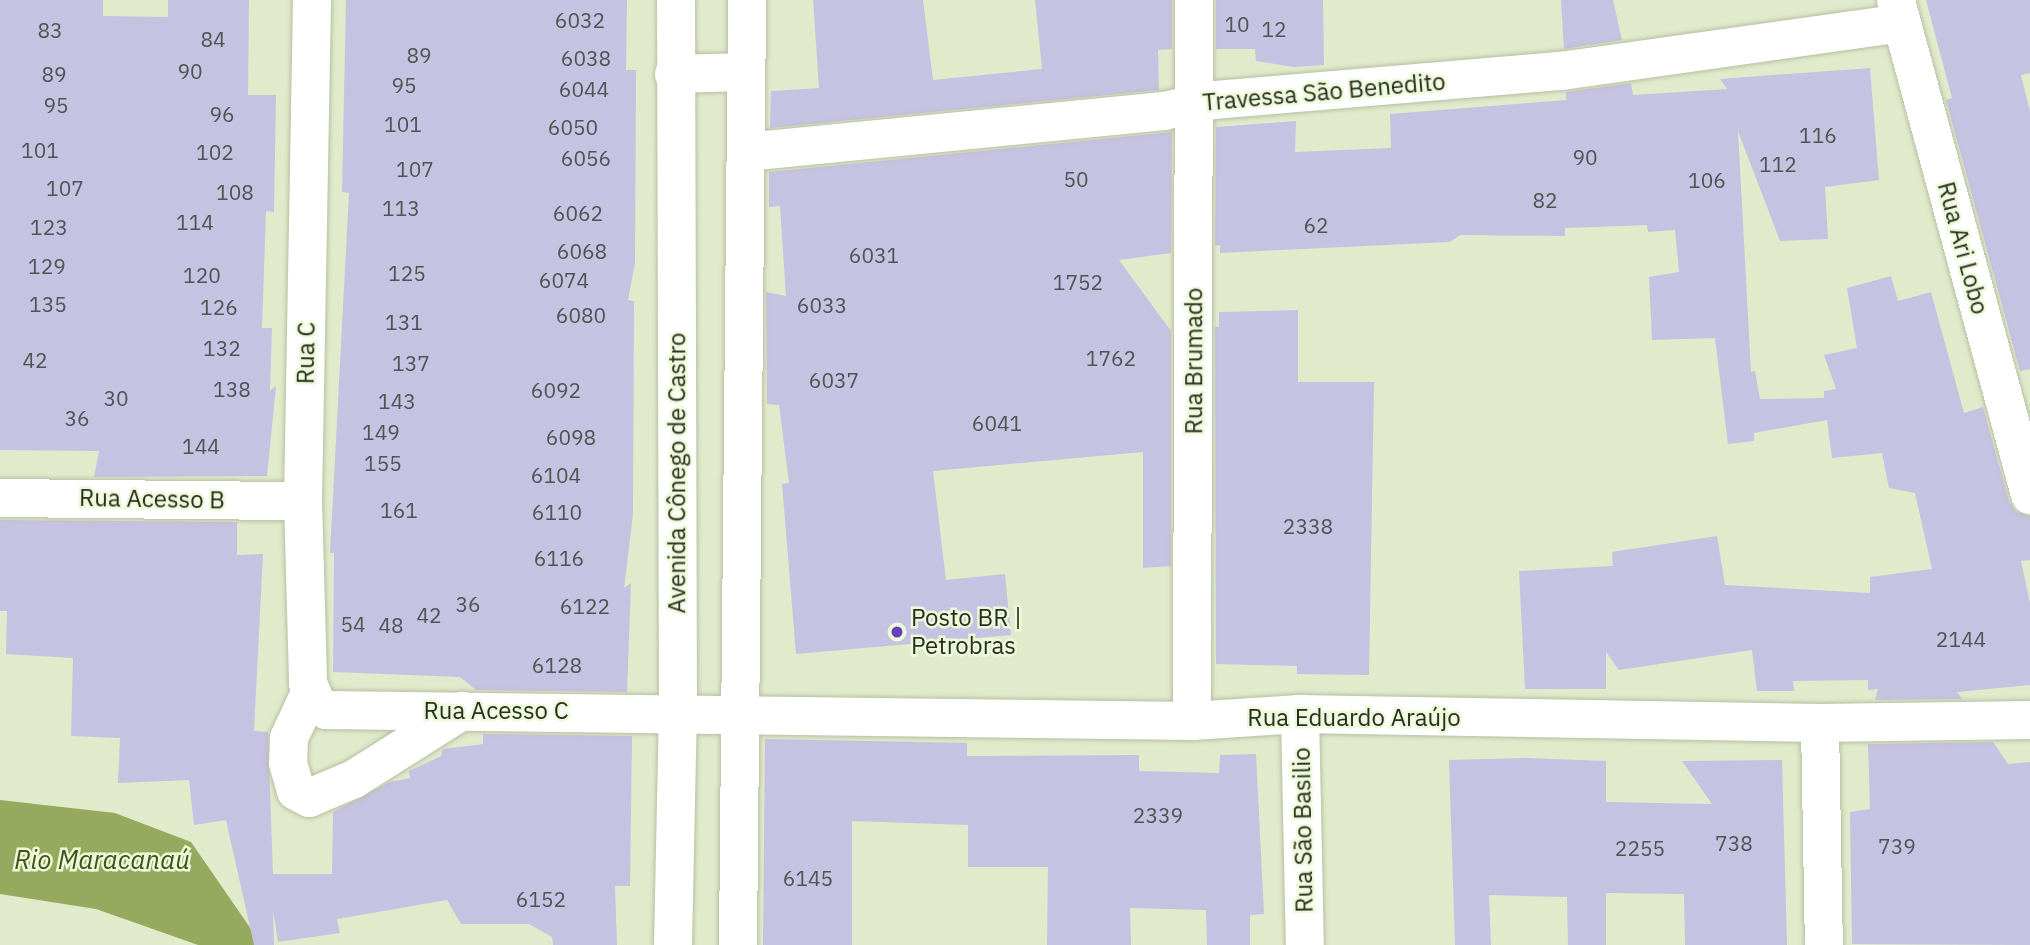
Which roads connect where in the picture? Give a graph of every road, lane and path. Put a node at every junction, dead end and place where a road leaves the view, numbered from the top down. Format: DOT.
graph roads {
  1 [pos="312,0"];
  2 [pos="676,0"];
  3 [pos="747,0"];
  4 [pos="1194,0"];
  5 [pos="1899,12"];
  6 [pos="745,72"];
  7 [pos="674,74"];
  8 [pos="1196,102"];
  9 [pos="746,152"];
  10 [pos="2030,495"];
  11 [pos="0,498"];
  12 [pos="303,501"];
  13 [pos="313,698"];
  14 [pos="462,711"];
  15 [pos="678,712"];
  16 [pos="738,715"];
  17 [pos="1300,715"];
  18 [pos="2030,720"];
  19 [pos="1192,721"];
  20 [pos="1820,723"];
  21 [pos="673,945"];
  22 [pos="738,945"];
  23 [pos="1305,945"];
  24 [pos="1824,945"];
  1 -- 12 [label="street, Rua C"];
  2 -- 7 [label="street, Avenida Cônego de Castro"];
  3 -- 6 [label="street"];
  4 -- 8 [label="street, Rua Brumado"];
  5 -- 8 [label="street, Travessa São Benedito"];
  5 -- 10 [label="street, Rua Ari Lobo"];
  6 -- 7 [label="street"];
  6 -- 9 [label="street"];
  7 -- 15 [label="street, Avenida Cônego de Castro"];
  8 -- 9 [label="street, Travessa São Benedito"];
  8 -- 19 [label="street, Rua Brumado"];
  9 -- 16 [label="street"];
  11 -- 12 [label="street, Rua Acesso B"];
  12 -- 13 [label="street, Rua C"];
  13 -- 14 [label="street, Rua Acesso C"];
  13 -- 14 [label="street"];
  14 -- 15 [label="street, Rua Acesso C"];
  15 -- 16 [label="street, Rua Eduardo Araújo"];
  15 -- 21 [label="street, Avenida Cônego de Castro"];
  16 -- 19 [label="street, Rua Eduardo Araújo"];
  16 -- 22 [label="street"];
  17 -- 19 [label="street, Rua Eduardo Araújo"];
  17 -- 20 [label="street, Rua Eduardo Araújo"];
  17 -- 23 [label="street, Rua São Basilio"];
  18 -- 20 [label="street, Rua Eduardo Araújo"];
  20 -- 24 [label="street"];
}
